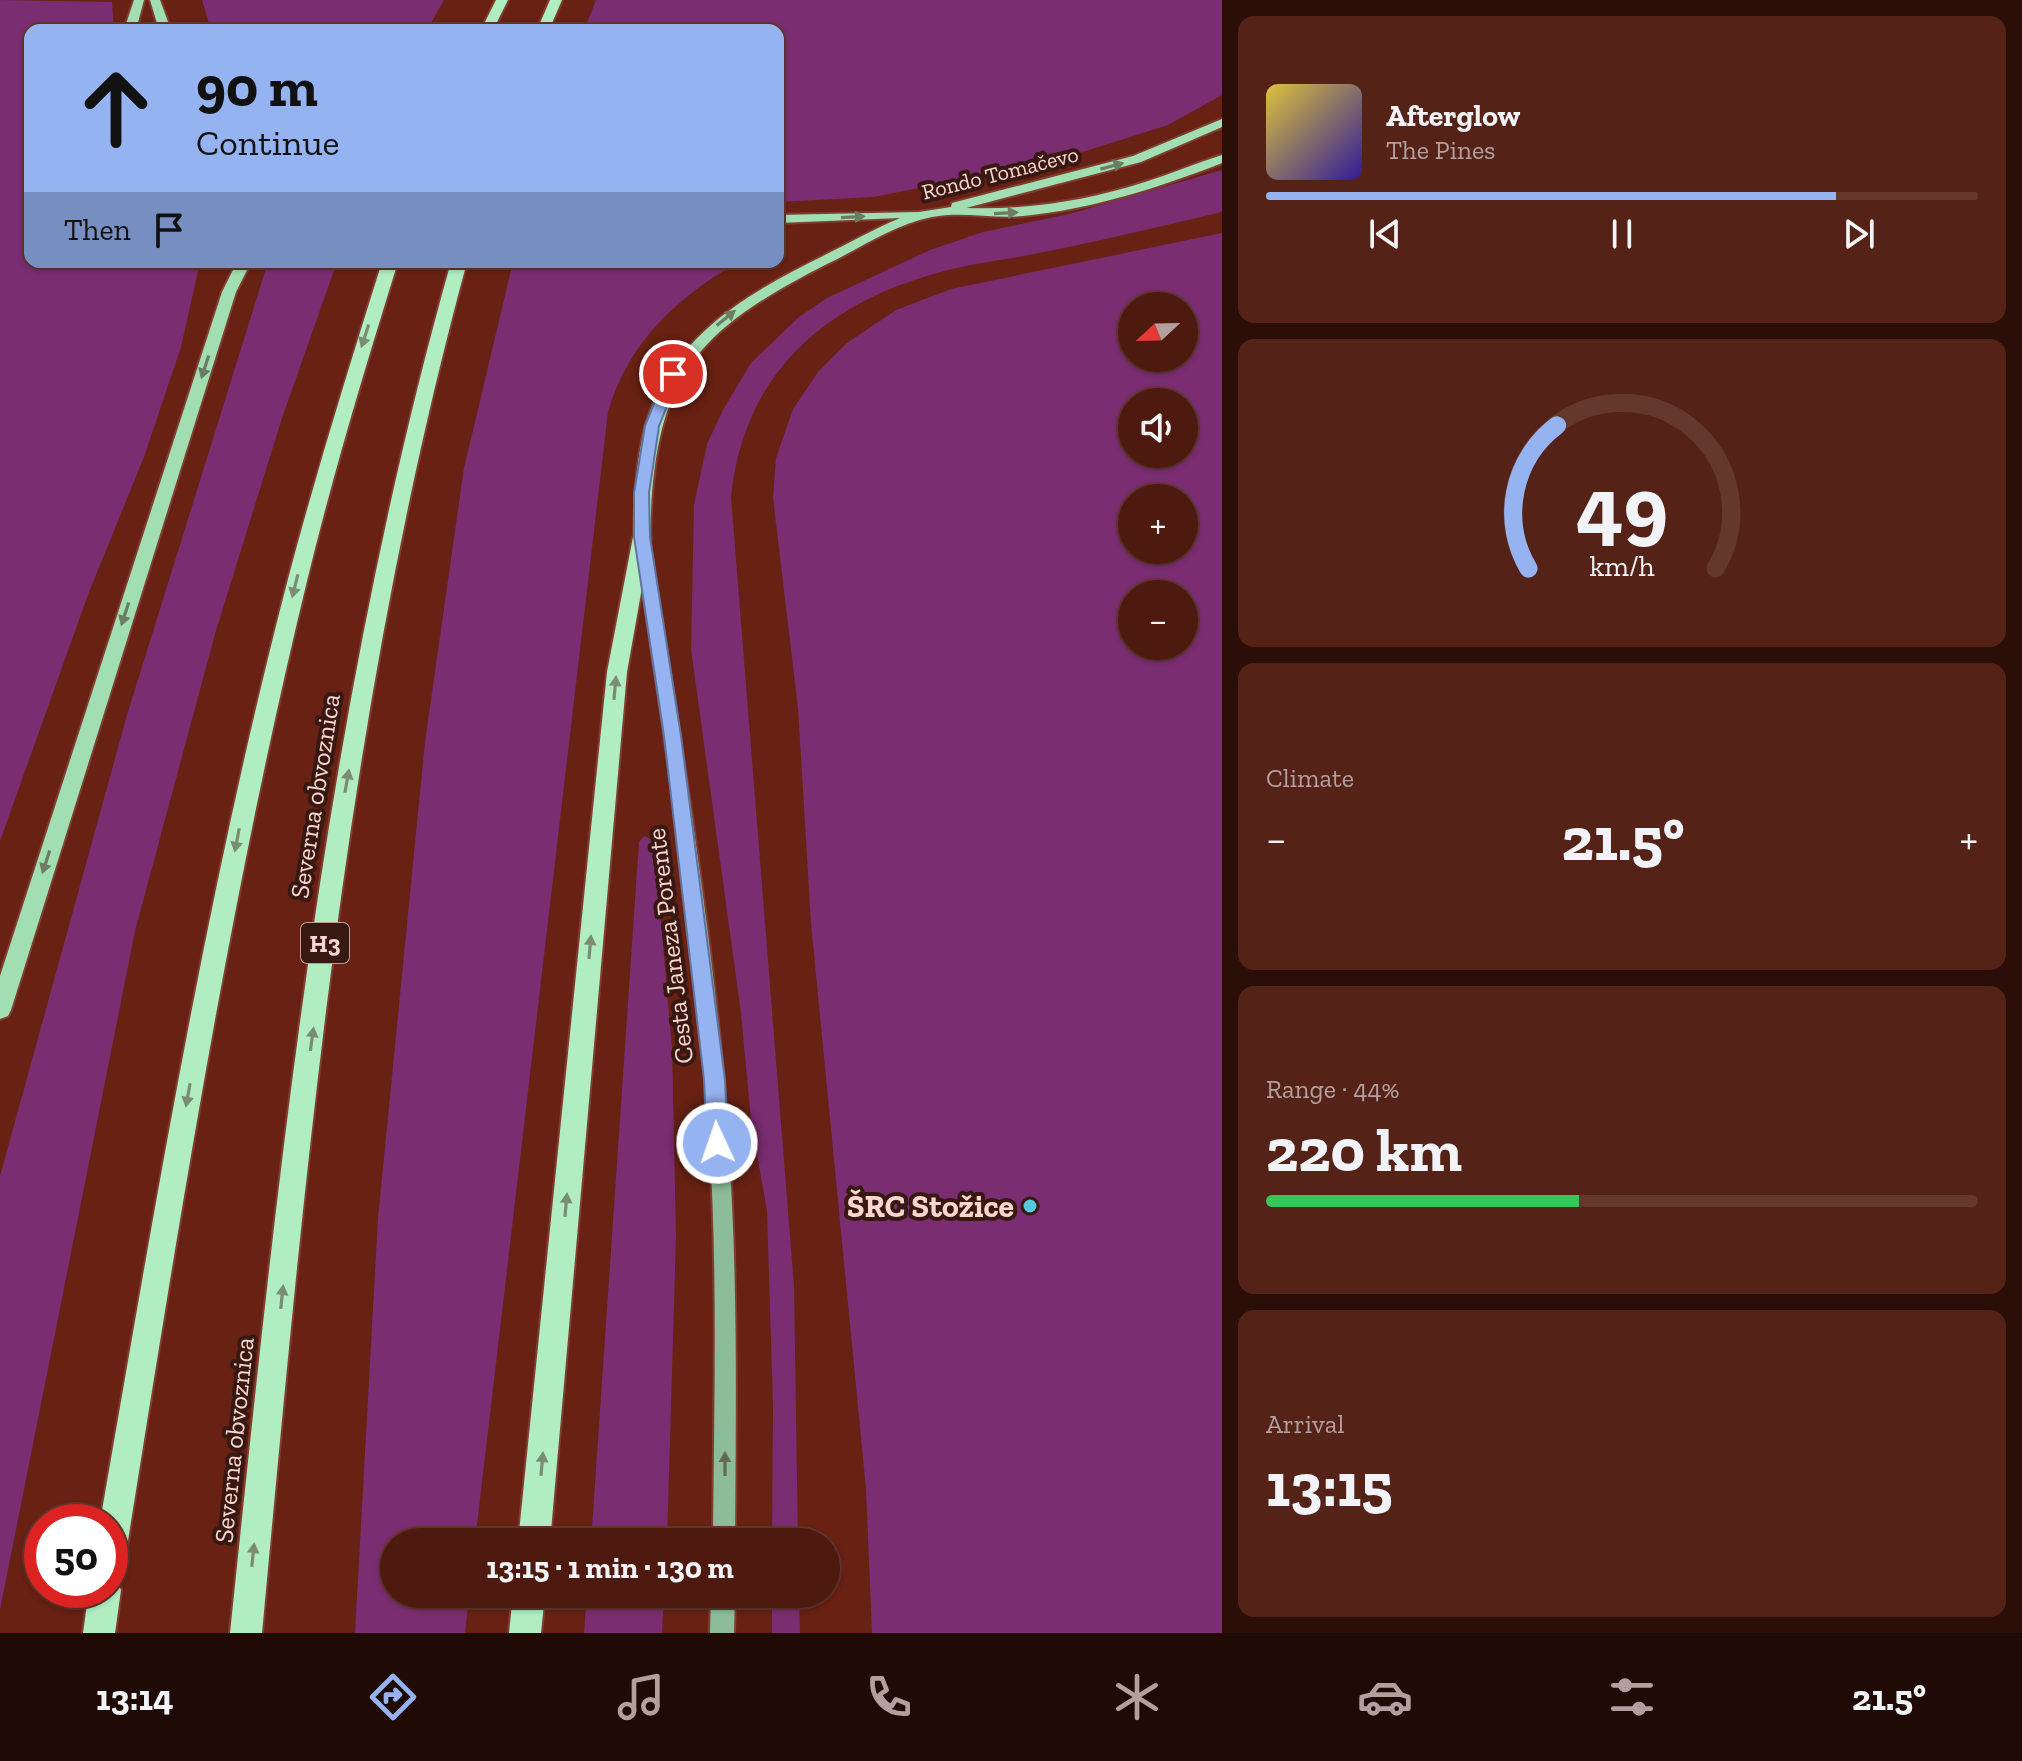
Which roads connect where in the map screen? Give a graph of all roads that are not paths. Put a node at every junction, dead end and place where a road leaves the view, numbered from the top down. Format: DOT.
graph roads {
  1 [pos="139,0"];
  2 [pos="155,0"];
  3 [pos="502,0"];
  4 [pos="556,0"];
  5 [pos="132,24"];
  6 [pos="163,24"];
  7 [pos="490,24"];
  8 [pos="546,24"];
  9 [pos="1222,123"];
  10 [pos="1222,159"];
  11 [pos="928,213"];
  12 [pos="784,219"];
  13 [pos="230,268"];
  14 [pos="241,268"];
  15 [pos="388,268"];
  16 [pos="457,268"];
  17 [pos="229,292"];
  18 [pos="642,537"];
  19 [pos="0,1010"];
  20 [pos="118,1504"];
  21 [pos="535,1528"];
  22 [pos="724,1528"];
  23 [pos="102,1608"];
  24 [pos="528,1608"];
  25 [pos="723,1608"];
  26 [pos="99,1633"];
  27 [pos="246,1633"];
  28 [pos="525,1633"];
  29 [pos="722,1633"];
  1 -- 5 [label="main road"];
  2 -- 6 [label="main road"];
  3 -- 7 [label="highway"];
  4 -- 8 [label="highway"];
  11 -- 9 [label="main road, Rondo Tomačevo, one-way"];
  11 -- 10 [label="main road, one-way"];
  12 -- 11 [label="main road, Rondo Tomačevo, one-way"];
  18 -- 11 [label="main road, one-way"];
  13 -- 17 [label="main road"];
  14 -- 17 [label="main road"];
  15 -- 20 [label="highway, one-way"];
  27 -- 16 [label="highway, Severna obvoznica / H3, one-way"];
  17 -- 19 [label="main road, one-way"];
  21 -- 18 [label="highway, one-way"];
  22 -- 18 [label="main road, Cesta Janeza Porente, one-way"];
  23 -- 26 [label="highway"];
  24 -- 28 [label="highway"];
  25 -- 29 [label="main road"];
}
